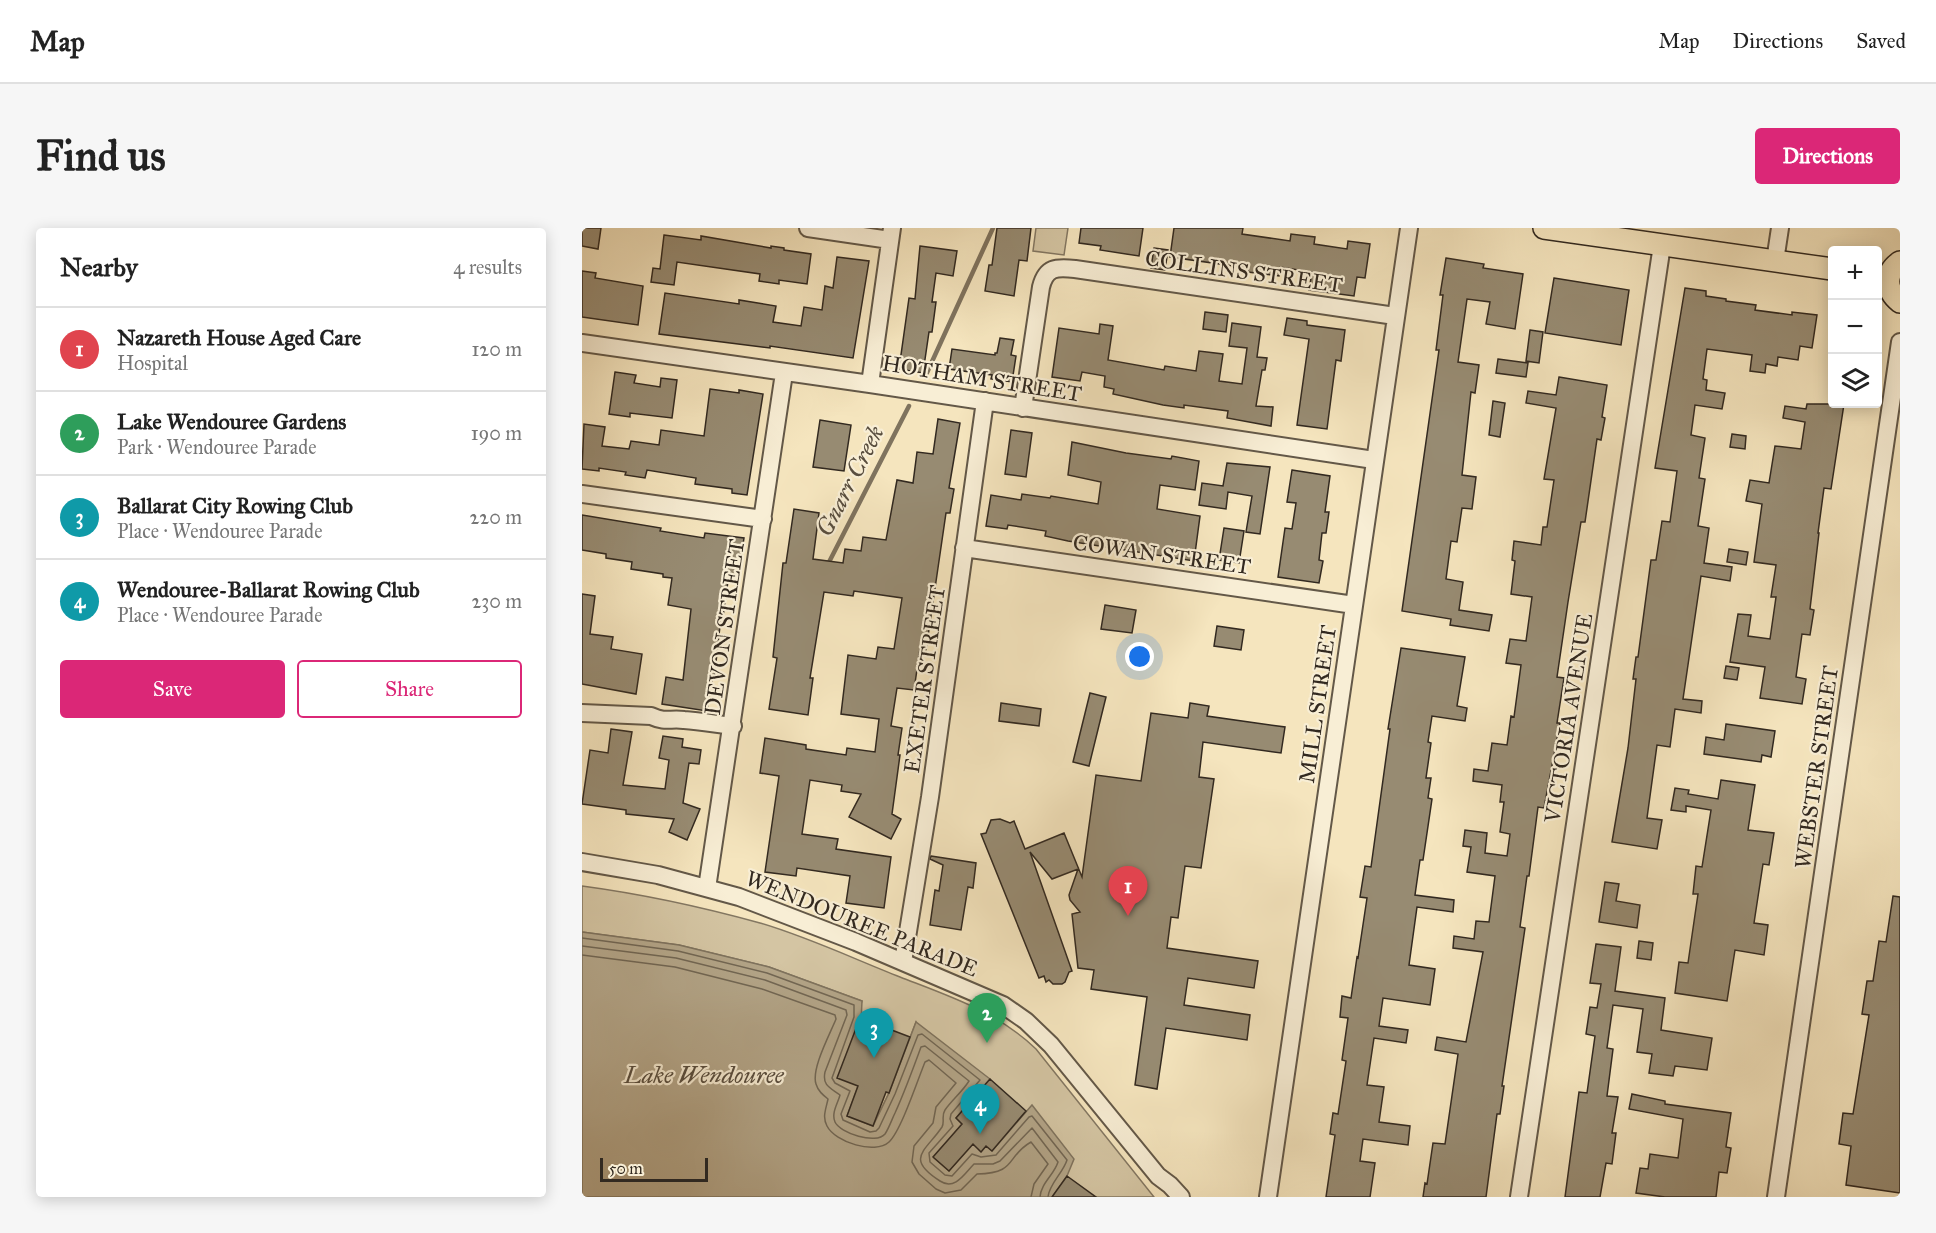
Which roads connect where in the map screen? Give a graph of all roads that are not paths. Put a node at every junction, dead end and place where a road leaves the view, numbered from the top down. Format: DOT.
graph roads {
  1 [pos="808,228"];
  2 [pos="1408,228"];
  3 [pos="1544,228"];
  4 [pos="1780,228"];
  5 [pos="891,234"];
  6 [pos="1662,245"];
  7 [pos="1775,261"];
  8 [pos="1900,262"];
  9 [pos="1828,268"];
  10 [pos="1883,278"];
  11 [pos="1900,302"];
  12 [pos="1395,316"];
  13 [pos="1900,342"];
  14 [pos="582,344"];
  15 [pos="784,373"];
  16 [pos="870,384"];
  17 [pos="985,401"];
  18 [pos="1023,408"];
  19 [pos="1374,460"];
  20 [pos="582,494"];
  21 [pos="763,519"];
  22 [pos="964,548"];
  23 [pos="1354,605"];
  24 [pos="582,712"];
  25 [pos="733,726"];
  26 [pos="582,862"];
  27 [pos="707,888"];
  28 [pos="903,962"];
  29 [pos="1158,1176"];
  30 [pos="1267,1193"];
  31 [pos="1168,1197"];
  32 [pos="1180,1197"];
  33 [pos="1519,1197"];
  34 [pos="1776,1197"];
  1 -- 5 [label="street"];
  2 -- 12 [label="street, MILL STREET"];
  3 -- 6 [label="main road"];
  4 -- 7 [label="street"];
  5 -- 16 [label="street"];
  6 -- 7 [label="main road"];
  6 -- 33 [label="street, VICTORIA AVENUE"];
  7 -- 9 [label="main road"];
  8 -- 10 [label="main road"];
  10 -- 11 [label="main road"];
  12 -- 18 [label="street, COLLINS STREET"];
  12 -- 19 [label="street, MILL STREET"];
  13 -- 34 [label="street, WEBSTER STREET"];
  14 -- 15 [label="street, HOTHAM STREET"];
  15 -- 16 [label="street, HOTHAM STREET"];
  15 -- 21 [label="street, DEVON STREET"];
  16 -- 17 [label="street, HOTHAM STREET"];
  17 -- 18 [label="street, HOTHAM STREET"];
  17 -- 22 [label="street, EXETER STREET"];
  18 -- 19 [label="street, HOTHAM STREET"];
  19 -- 23 [label="street, MILL STREET"];
  20 -- 21 [label="street"];
  21 -- 25 [label="street, DEVON STREET"];
  22 -- 23 [label="street, COWAN STREET"];
  22 -- 28 [label="street, EXETER STREET"];
  23 -- 30 [label="street, MILL STREET"];
  24 -- 25 [label="street"];
  25 -- 27 [label="street, DEVON STREET"];
  26 -- 27 [label="street, WENDOUREE PARADE"];
  27 -- 28 [label="street, WENDOUREE PARADE"];
  28 -- 29 [label="street, WENDOUREE PARADE"];
  29 -- 31 [label="street, WENDOUREE PARADE"];
  29 -- 32 [label="street, WENDOUREE PARADE"];
}
